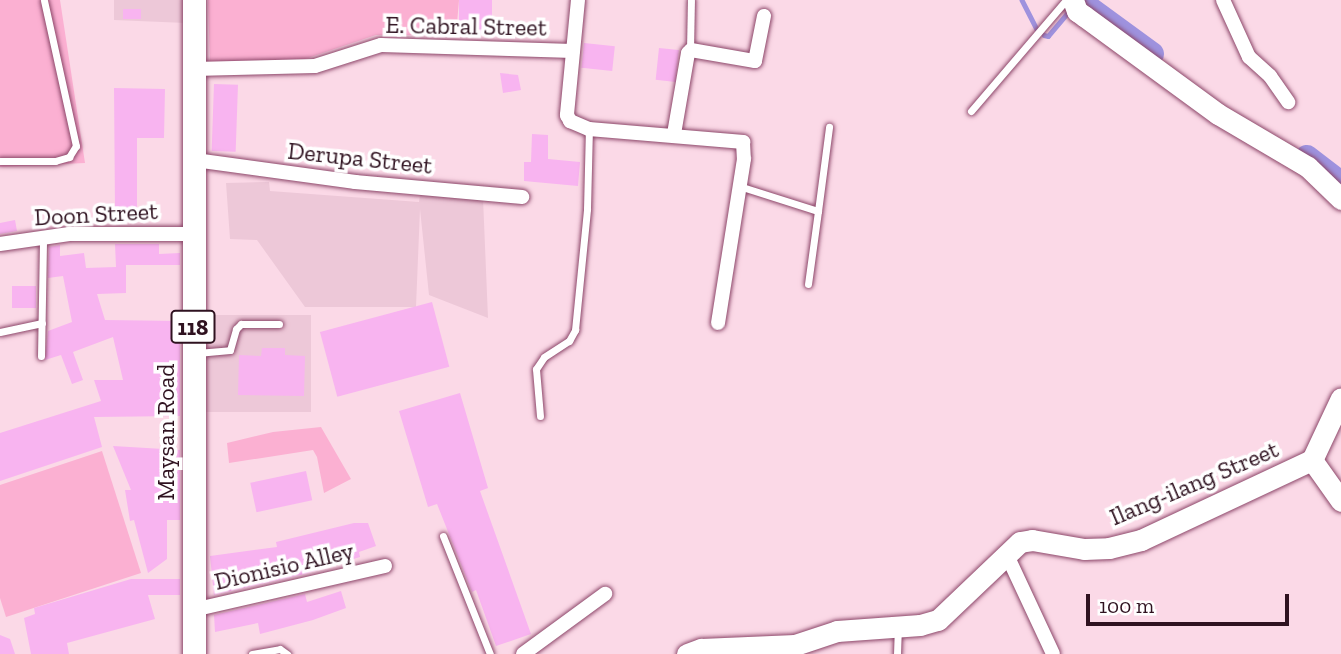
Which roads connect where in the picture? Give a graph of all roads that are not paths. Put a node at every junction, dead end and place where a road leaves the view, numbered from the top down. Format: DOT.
graph roads {
  1 [pos="44,0"];
  2 [pos="194,0"];
  3 [pos="578,0"];
  4 [pos="691,0"];
  5 [pos="1066,0"];
  6 [pos="1073,0"];
  7 [pos="1223,0"];
  8 [pos="764,16"];
  9 [pos="691,50"];
  10 [pos="573,51"];
  11 [pos="194,69"];
  12 [pos="1288,102"];
  13 [pos="971,111"];
  14 [pos="829,127"];
  15 [pos="589,129"];
  16 [pos="674,134"];
  17 [pos="195,160"];
  18 [pos="0,161"];
  19 [pos="738,185"];
  20 [pos="522,197"];
  21 [pos="1341,199"];
  22 [pos="818,211"];
  23 [pos="195,234"];
  24 [pos="43,237"];
  25 [pos="0,244"];
  26 [pos="808,284"];
  27 [pos="42,323"];
  28 [pos="718,323"];
  29 [pos="279,324"];
  30 [pos="0,332"];
  31 [pos="193,352"];
  32 [pos="41,356"];
  33 [pos="1341,398"];
  34 [pos="540,416"];
  35 [pos="1312,460"];
  36 [pos="1341,501"];
  37 [pos="443,536"];
  38 [pos="1006,553"];
  39 [pos="385,566"];
  40 [pos="605,594"];
  41 [pos="193,610"];
  42 [pos="898,626"];
  43 [pos="798,651"];
  44 [pos="194,654"];
  45 [pos="252,654"];
  46 [pos="287,654"];
  47 [pos="490,654"];
  48 [pos="523,654"];
  49 [pos="687,654"];
  50 [pos="897,654"];
  51 [pos="1053,654"];
  1 -- 18 [label="lane"];
  2 -- 11 [label="main road, Maysan Road / 118"];
  3 -- 10 [label="street"];
  4 -- 9 [label="lane"];
  5 -- 13 [label="lane"];
  6 -- 21 [label="street"];
  7 -- 12 [label="street"];
  8 -- 9 [label="street"];
  9 -- 16 [label="street"];
  10 -- 11 [label="street, E. Cabral Street"];
  10 -- 15 [label="street"];
  11 -- 17 [label="main road, Maysan Road / 118"];
  14 -- 22 [label="lane"];
  15 -- 16 [label="street"];
  15 -- 34 [label="lane"];
  16 -- 19 [label="street"];
  17 -- 20 [label="street, Derupa Street"];
  17 -- 23 [label="main road, Maysan Road / 118"];
  19 -- 22 [label="lane"];
  19 -- 28 [label="street"];
  22 -- 26 [label="lane"];
  23 -- 24 [label="street, Doon Street"];
  23 -- 31 [label="main road, Maysan Road / 118"];
  24 -- 25 [label="street, Doon Street"];
  24 -- 27 [label="lane"];
  27 -- 30 [label="lane"];
  27 -- 32 [label="lane"];
  29 -- 31 [label="lane"];
  31 -- 41 [label="main road, Maysan Road / 118"];
  33 -- 35 [label="street, Ilang-ilang Street"];
  35 -- 36 [label="street"];
  35 -- 38 [label="street, Ilang-ilang Street"];
  37 -- 47 [label="lane"];
  38 -- 42 [label="street, Ilang-ilang Street"];
  38 -- 51 [label="street"];
  39 -- 41 [label="street, Dionisio Alley"];
  40 -- 48 [label="street"];
  41 -- 44 [label="main road, Maysan Road / 118"];
  42 -- 43 [label="street, Ilang-ilang Street"];
  42 -- 50 [label="lane"];
  43 -- 49 [label="street, Ilang-ilang Street"];
  45 -- 46 [label="lane"];
}
